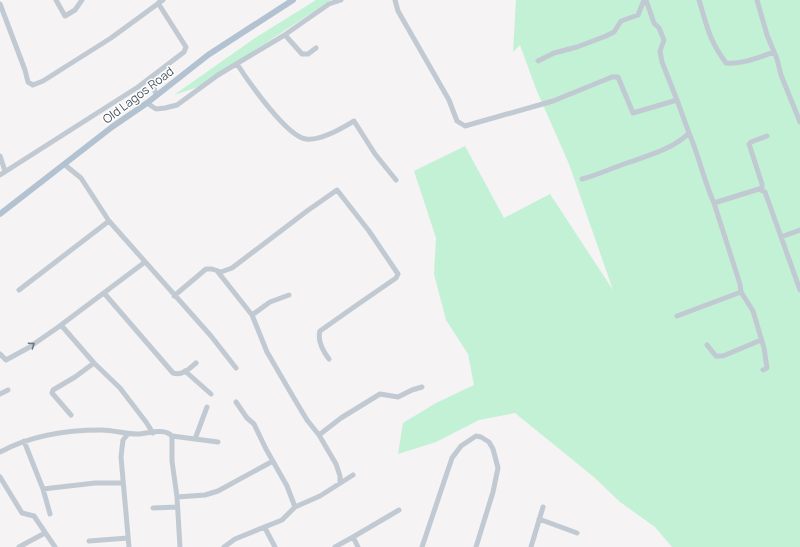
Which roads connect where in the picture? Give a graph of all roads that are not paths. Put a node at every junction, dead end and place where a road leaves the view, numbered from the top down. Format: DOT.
graph roads {
  1 [pos="56,0"];
  2 [pos="82,0"];
  3 [pos="293,0"];
  4 [pos="341,0"];
  5 [pos="395,0"];
  6 [pos="645,0"];
  7 [pos="699,0"];
  8 [pos="757,0"];
  9 [pos="161,2"];
  10 [pos="0,4"];
  11 [pos="285,35"];
  12 [pos="316,48"];
  13 [pos="774,52"];
  14 [pos="538,61"];
  15 [pos="237,64"];
  16 [pos="151,77"];
  17 [pos="156,96"];
  18 [pos="677,100"];
  19 [pos="146,103"];
  20 [pos="800,122"];
  21 [pos="689,133"];
  22 [pos="767,136"];
  23 [pos="0,156"];
  24 [pos="65,165"];
  25 [pos="6,171"];
  26 [pos="0,175"];
  27 [pos="582,179"];
  28 [pos="396,180"];
  29 [pos="762,190"];
  30 [pos="714,203"];
  31 [pos="0,214"];
  32 [pos="109,221"];
  33 [pos="800,230"];
  34 [pos="781,237"];
  35 [pos="145,262"];
  36 [pos="218,272"];
  37 [pos="19,290"];
  38 [pos="800,290"];
  39 [pos="104,292"];
  40 [pos="741,292"];
  41 [pos="289,295"];
  42 [pos="174,296"];
  43 [pos="252,315"];
  44 [pos="677,316"];
  45 [pos="61,325"];
  46 [pos="761,340"];
  47 [pos="707,345"];
  48 [pos="0,354"];
  49 [pos="329,359"];
  50 [pos="94,363"];
  51 [pos="196,363"];
  52 [pos="236,368"];
  53 [pos="763,370"];
  54 [pos="186,371"];
  55 [pos="422,387"];
  56 [pos="8,390"];
  57 [pos="0,394"];
  58 [pos="210,394"];
  59 [pos="236,402"];
  60 [pos="207,407"];
  61 [pos="70,414"];
  62 [pos="153,433"];
  63 [pos="128,434"];
  64 [pos="319,435"];
  65 [pos="172,436"];
  66 [pos="196,439"];
  67 [pos="24,441"];
  68 [pos="218,442"];
  69 [pos="0,452"];
  70 [pos="273,461"];
  71 [pos="352,475"];
  72 [pos="0,477"];
  73 [pos="123,483"];
  74 [pos="340,483"];
  75 [pos="43,489"];
  76 [pos="177,497"];
  77 [pos="295,507"];
  78 [pos="542,507"];
  79 [pos="153,508"];
  80 [pos="177,508"];
  81 [pos="399,510"];
  82 [pos="50,514"];
  83 [pos="539,519"];
  84 [pos="265,528"];
  85 [pos="577,532"];
  86 [pos="45,533"];
  87 [pos="352,537"];
  88 [pos="128,538"];
  89 [pos="89,541"];
  90 [pos="19,547"];
  91 [pos="55,547"];
  92 [pos="129,547"];
  93 [pos="180,547"];
  94 [pos="224,547"];
  95 [pos="275,547"];
  96 [pos="335,547"];
  97 [pos="358,547"];
  98 [pos="422,547"];
  99 [pos="476,547"];
  100 [pos="531,547"];
  1 -- 2 [label="street"];
  3 -- 17 [label="main road, Old Lagos Road"];
  4 -- 11 [label="street"];
  5 -- 18 [label="street"];
  6 -- 14 [label="street"];
  6 -- 18 [label="street"];
  7 -- 13 [label="street"];
  8 -- 13 [label="street"];
  9 -- 10 [label="street"];
  9 -- 16 [label="street"];
  11 -- 12 [label="street"];
  11 -- 15 [label="street"];
  13 -- 20 [label="street"];
  15 -- 19 [label="street"];
  15 -- 28 [label="street"];
  16 -- 17 [label="street"];
  16 -- 25 [label="street"];
  17 -- 19 [label="main road, Old Lagos Road"];
  18 -- 21 [label="street"];
  19 -- 24 [label="main road, Old Lagos Road"];
  21 -- 27 [label="street"];
  21 -- 30 [label="street"];
  22 -- 29 [label="street"];
  23 -- 25 [label="street"];
  24 -- 31 [label="main road, Old Lagos Road"];
  24 -- 32 [label="street"];
  25 -- 26 [label="street"];
  29 -- 30 [label="street"];
  29 -- 34 [label="street"];
  30 -- 40 [label="street"];
  32 -- 35 [label="street"];
  32 -- 37 [label="street"];
  33 -- 34 [label="street"];
  34 -- 38 [label="street"];
  35 -- 39 [label="street"];
  35 -- 42 [label="street"];
  36 -- 42 [label="street"];
  36 -- 43 [label="street"];
  36 -- 49 [label="street"];
  39 -- 45 [label="street"];
  39 -- 54 [label="street"];
  40 -- 44 [label="street"];
  40 -- 46 [label="street"];
  41 -- 43 [label="street"];
  42 -- 52 [label="street"];
  43 -- 64 [label="street"];
  48 -- 45 [label="street, one-way"];
  45 -- 50 [label="street"];
  46 -- 47 [label="street"];
  46 -- 53 [label="street"];
  50 -- 61 [label="street"];
  50 -- 62 [label="street"];
  51 -- 54 [label="street"];
  54 -- 58 [label="street"];
  55 -- 64 [label="street"];
  56 -- 57 [label="street"];
  59 -- 70 [label="street"];
  60 -- 66 [label="street"];
  62 -- 63 [label="street"];
  62 -- 65 [label="street"];
  63 -- 67 [label="street"];
  63 -- 73 [label="street"];
  64 -- 74 [label="street"];
  65 -- 66 [label="street"];
  65 -- 76 [label="street"];
  66 -- 68 [label="street"];
  67 -- 69 [label="street"];
  67 -- 75 [label="street"];
  70 -- 76 [label="street"];
  70 -- 77 [label="street"];
  71 -- 74 [label="street"];
  72 -- 86 [label="street"];
  73 -- 75 [label="street"];
  73 -- 88 [label="street"];
  74 -- 77 [label="street"];
  75 -- 82 [label="street"];
  76 -- 80 [label="street"];
  77 -- 84 [label="street"];
  78 -- 83 [label="street"];
  79 -- 80 [label="street"];
  80 -- 93 [label="street"];
  81 -- 87 [label="street"];
  83 -- 85 [label="street"];
  83 -- 100 [label="street"];
  84 -- 94 [label="street"];
  84 -- 95 [label="street"];
  86 -- 90 [label="street"];
  86 -- 91 [label="street"];
  87 -- 96 [label="street"];
  87 -- 97 [label="street"];
  88 -- 89 [label="street"];
  88 -- 92 [label="street"];
  98 -- 99 [label="street"];
}
